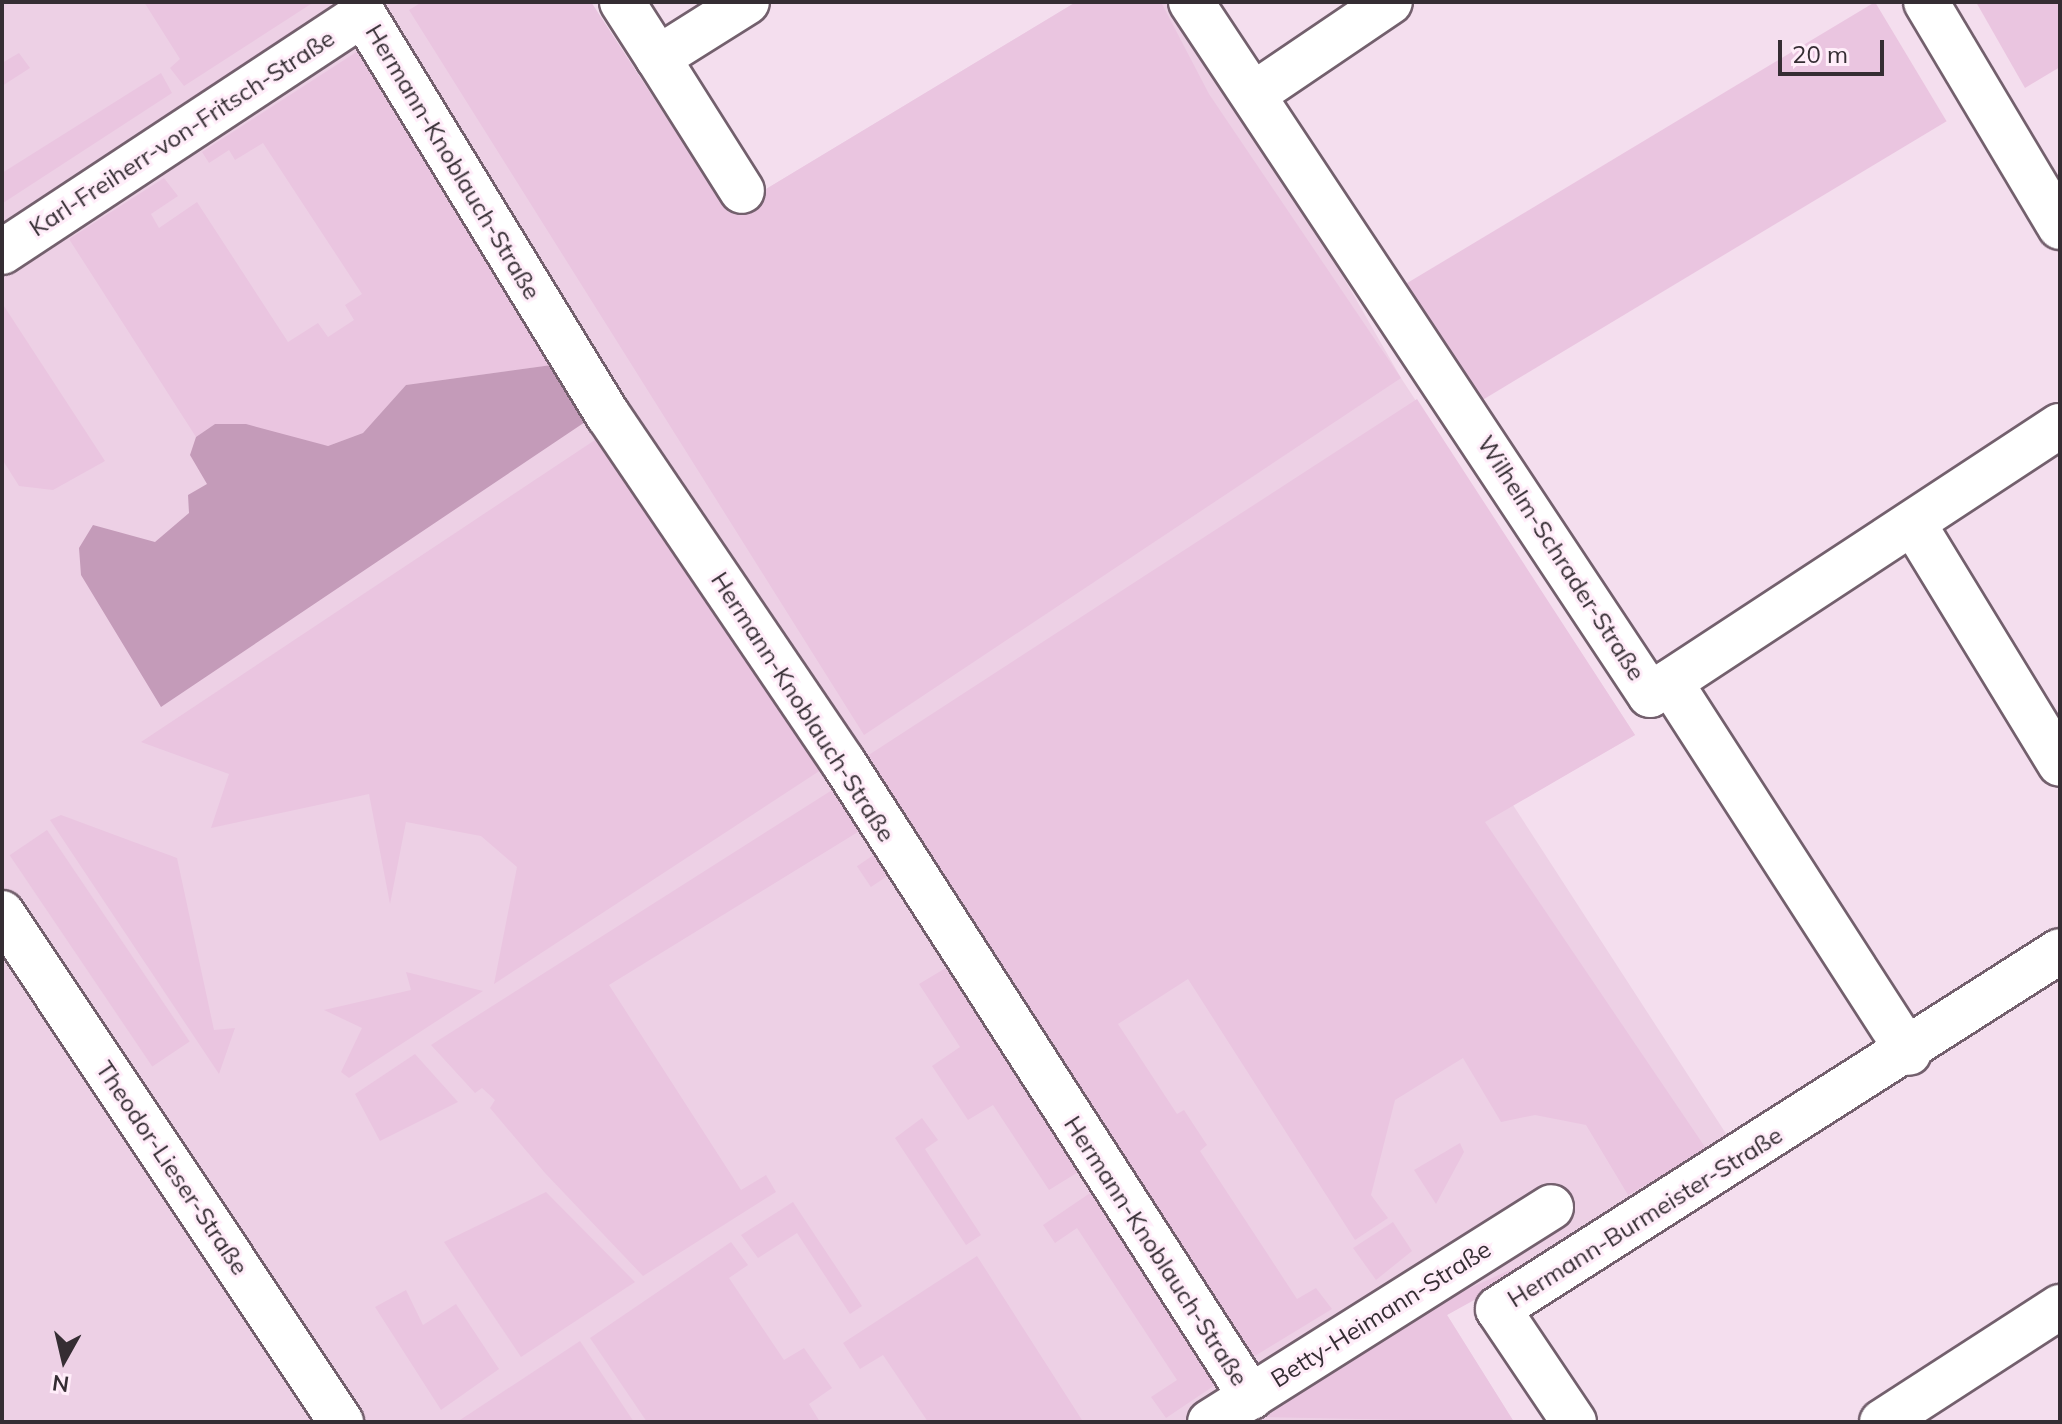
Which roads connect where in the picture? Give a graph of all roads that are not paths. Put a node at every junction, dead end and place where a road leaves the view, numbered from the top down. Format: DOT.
graph roads {
  1 [pos="622,2"];
  2 [pos="747,2"];
  3 [pos="1191,2"];
  4 [pos="1390,2"];
  5 [pos="1926,2"];
  6 [pos="363,14"];
  7 [pos="658,58"];
  8 [pos="1254,94"];
  9 [pos="742,191"];
  10 [pos="2060,227"];
  11 [pos="2,252"];
  12 [pos="2060,426"];
  13 [pos="1913,523"];
  14 [pos="1670,682"];
  15 [pos="2060,764"];
  16 [pos="2,913"];
  17 [pos="2060,951"];
  18 [pos="1909,1053"];
  19 [pos="1551,1207"];
  20 [pos="2060,1307"];
  21 [pos="1251,1397"];
  22 [pos="341,1422"];
  23 [pos="1210,1422"];
  24 [pos="1574,1422"];
  25 [pos="1882,1422"];
  1 -- 7 [label="street"];
  2 -- 7 [label="street"];
  3 -- 8 [label="street, Wilhelm-Schrader-Straße"];
  4 -- 8 [label="street"];
  5 -- 10 [label="street"];
  6 -- 11 [label="street, Karl-Freiherr-von-Fritsch-Straße"];
  6 -- 21 [label="street, Hermann-Knoblauch-Straße"];
  7 -- 9 [label="street"];
  8 -- 14 [label="street, Wilhelm-Schrader-Straße"];
  12 -- 13 [label="street, Wilhelm-Schrader-Straße"];
  13 -- 14 [label="street, Wilhelm-Schrader-Straße"];
  13 -- 15 [label="street"];
  14 -- 18 [label="street"];
  16 -- 22 [label="street, Theodor-Lieser-Straße"];
  17 -- 18 [label="street, Hermann-Burmeister-Straße"];
  18 -- 24 [label="street, Hermann-Burmeister-Straße"];
  19 -- 21 [label="street, Betty-Heimann-Straße"];
  20 -- 25 [label="street"];
  21 -- 23 [label="street, Betty-Heimann-Straße"];
}
